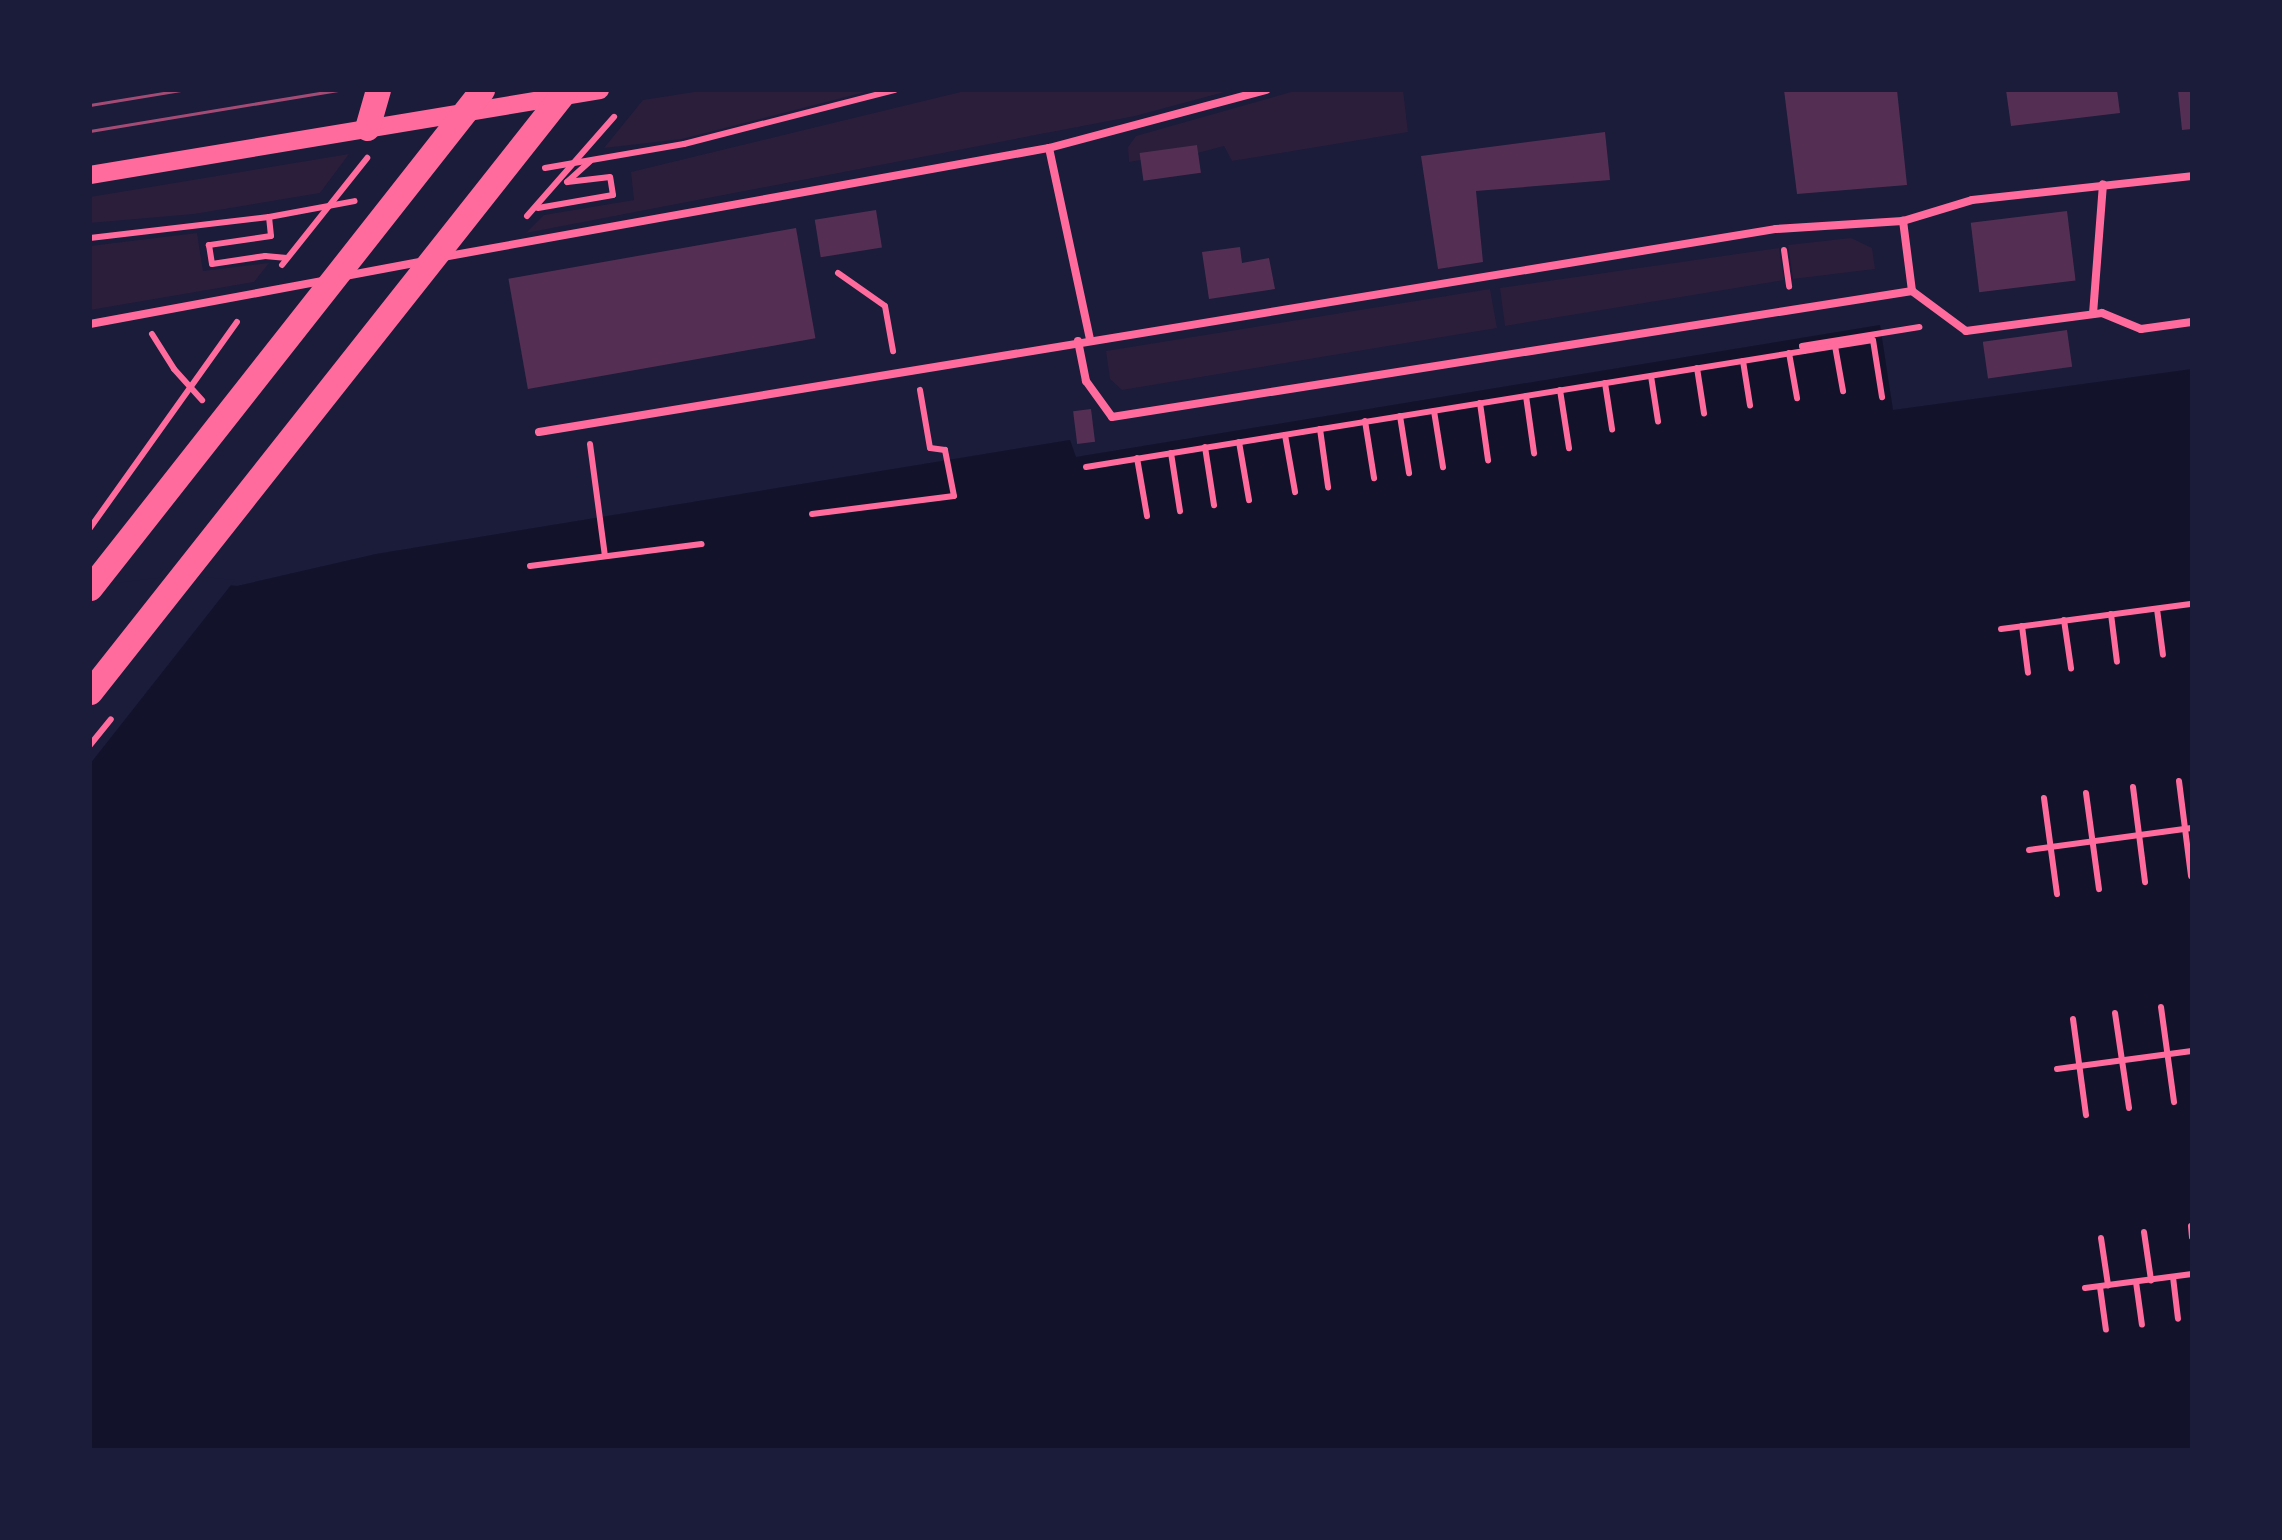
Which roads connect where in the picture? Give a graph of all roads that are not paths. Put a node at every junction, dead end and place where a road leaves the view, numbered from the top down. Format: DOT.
graph roads {
  1 [pos="359,90"];
  2 [pos="378,90"];
  3 [pos="482,90"];
  4 [pos="566,90"];
  5 [pos="600,90"];
  6 [pos="1266,90"];
  7 [pos="367,128"];
  8 [pos="1049,148"];
  9 [pos="90,175"];
  10 [pos="2192,176"];
  11 [pos="2103,184"];
  12 [pos="1903,220"];
  13 [pos="1912,291"];
  14 [pos="2093,314"];
  15 [pos="2192,322"];
  16 [pos="90,324"];
  17 [pos="1090,340"];
  18 [pos="1078,342"];
  19 [pos="539,432"];
  20 [pos="90,588"];
  21 [pos="90,692"];
  1 -- 7 [label="main road"];
  2 -- 7 [label="main road"];
  3 -- 20 [label="main road"];
  4 -- 21 [label="main road"];
  5 -- 7 [label="street"];
  6 -- 8 [label="lane"];
  7 -- 9 [label="street"];
  8 -- 16 [label="lane"];
  8 -- 17 [label="lane"];
  10 -- 11 [label="lane"];
  11 -- 12 [label="lane"];
  11 -- 14 [label="lane"];
  12 -- 13 [label="lane"];
  12 -- 17 [label="lane"];
  13 -- 14 [label="lane"];
  13 -- 18 [label="lane"];
  14 -- 15 [label="lane"];
  17 -- 18 [label="lane"];
  18 -- 19 [label="lane"];
}
